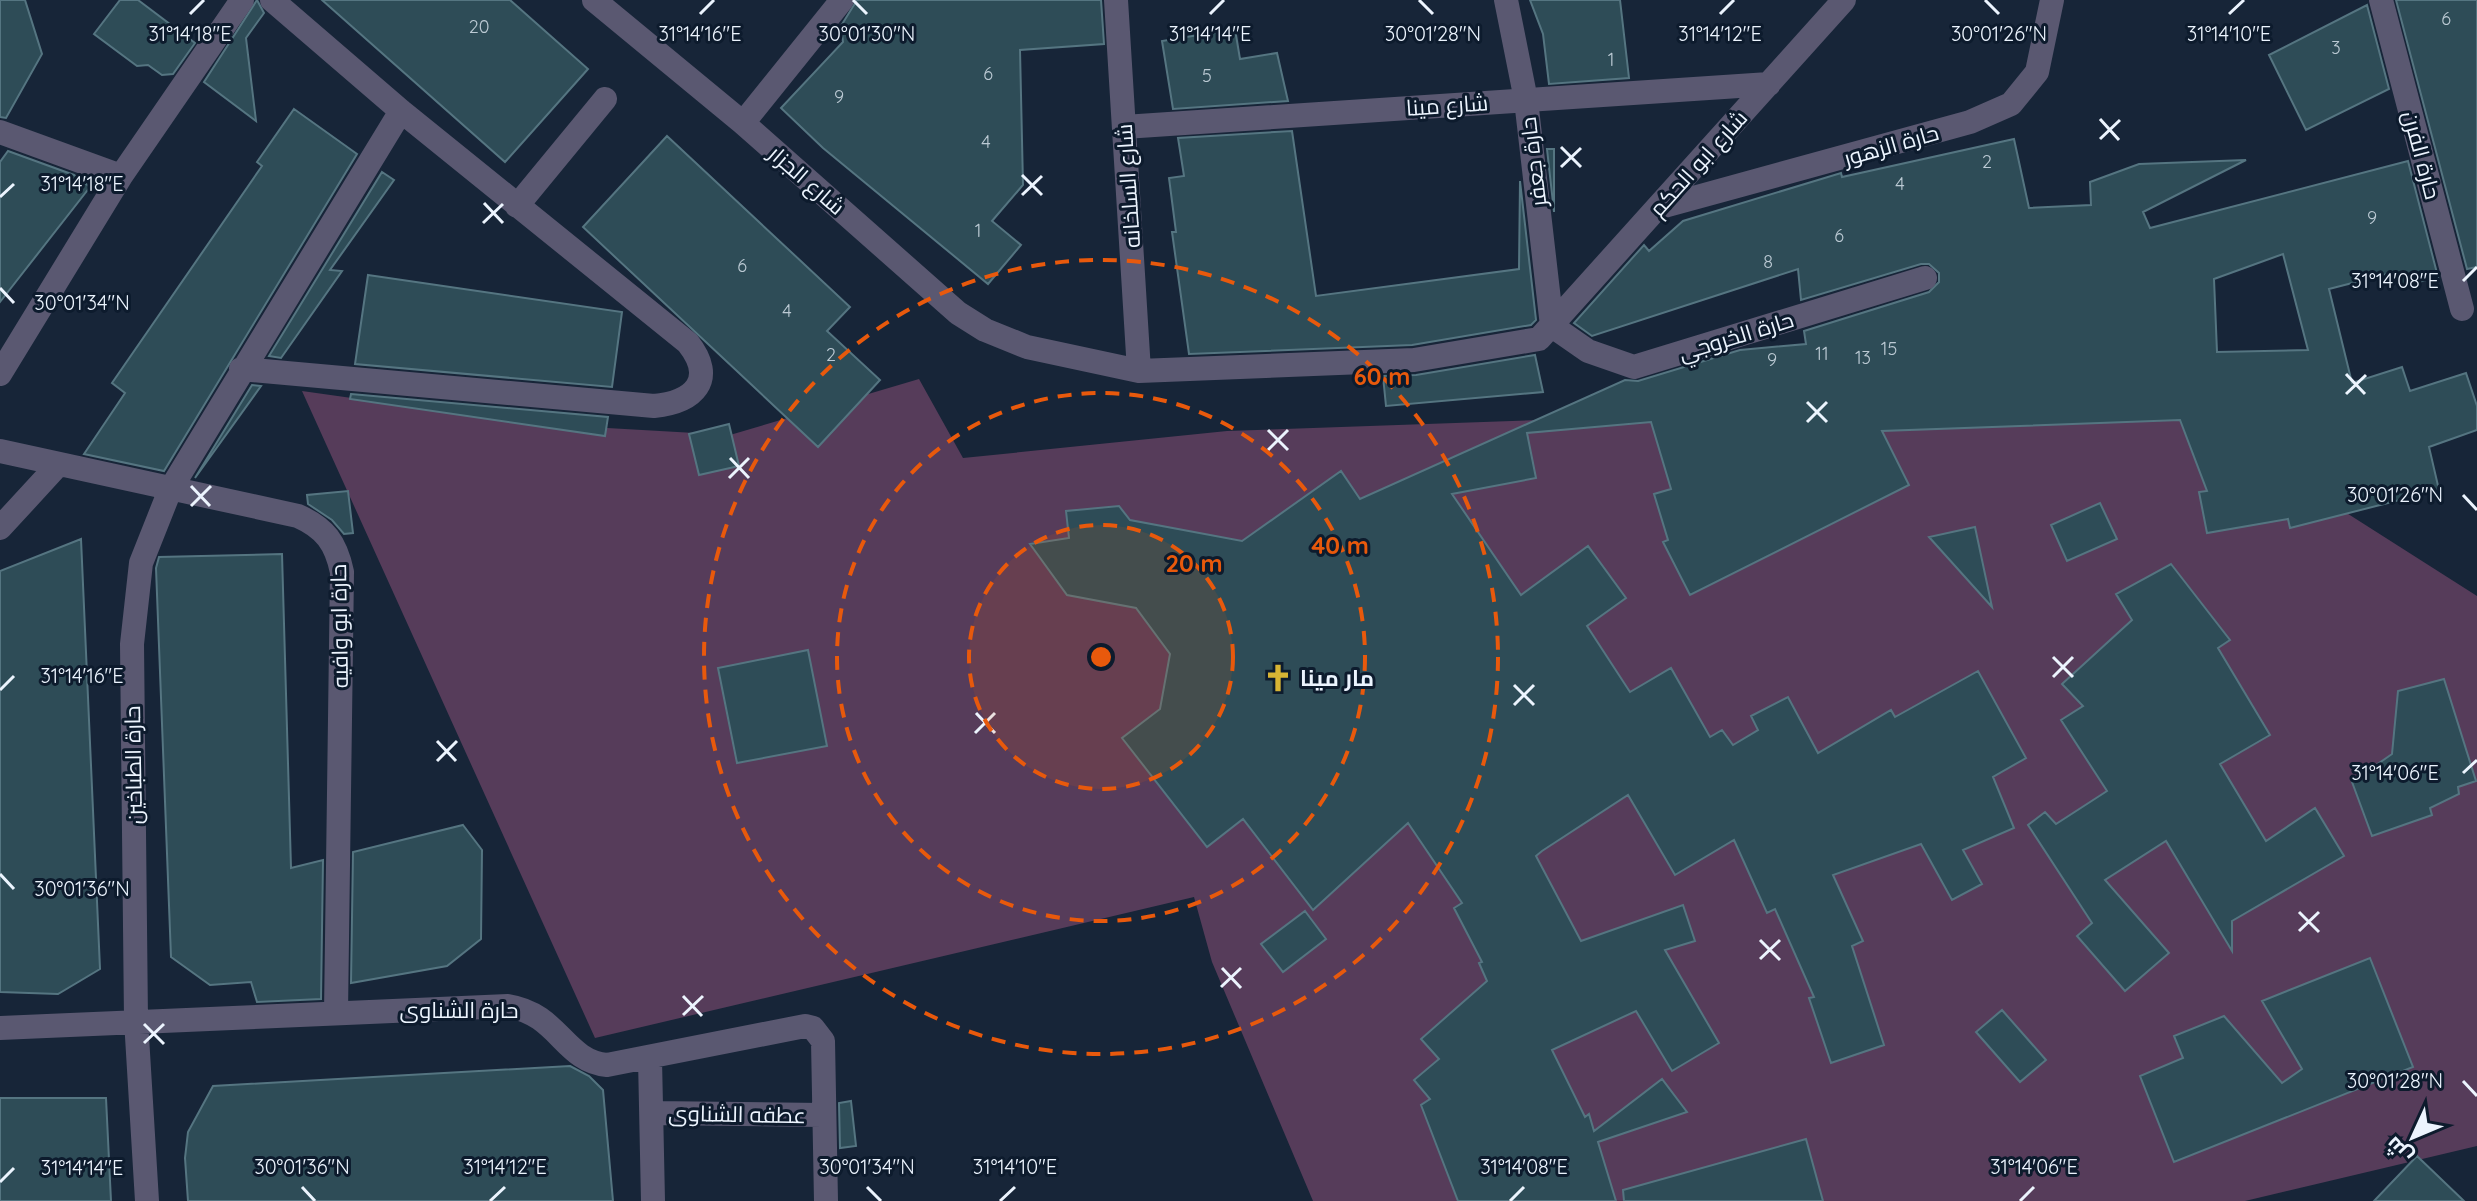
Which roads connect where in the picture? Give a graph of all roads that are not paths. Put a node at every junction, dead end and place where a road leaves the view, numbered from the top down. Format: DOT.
graph roads {
  1 [pos="242,0"];
  2 [pos="272,0"];
  3 [pos="594,0"];
  4 [pos="842,0"];
  5 [pos="1116,0"];
  6 [pos="1506,0"];
  7 [pos="1844,0"];
  8 [pos="2052,0"];
  9 [pos="2381,0"];
  10 [pos="1769,84"];
  11 [pos="605,99"];
  12 [pos="1526,100"];
  13 [pos="401,111"];
  14 [pos="743,123"];
  15 [pos="1124,127"];
  16 [pos="0,132"];
  17 [pos="121,176"];
  18 [pos="517,206"];
  19 [pos="1657,208"];
  20 [pos="1925,278"];
  21 [pos="2462,309"];
  22 [pos="1552,326"];
  23 [pos="241,369"];
  24 [pos="1139,371"];
  25 [pos="0,374"];
  26 [pos="0,451"];
  27 [pos="57,466"];
  28 [pos="170,490"];
  29 [pos="0,528"];
  30 [pos="336,1013"];
  31 [pos="136,1020"];
  32 [pos="0,1028"];
  33 [pos="650,1059"];
  34 [pos="652,1113"];
  35 [pos="822,1115"];
  36 [pos="147,1201"];
  37 [pos="653,1201"];
  38 [pos="826,1201"];
  1 -- 17 [label="street"];
  2 -- 13 [label="street"];
  3 -- 14 [label="street, شارع الجزار"];
  4 -- 14 [label="street"];
  5 -- 15 [label="street, شارع السلخانه"];
  6 -- 12 [label="street, حارة جعفر"];
  7 -- 10 [label="street, شارع ابو الحكم"];
  8 -- 19 [label="street, حارة الزهور"];
  9 -- 21 [label="street, حارة الفرن"];
  10 -- 12 [label="street, شارع مينا"];
  10 -- 19 [label="street, شارع ابو الحكم"];
  11 -- 18 [label="street"];
  12 -- 15 [label="street, شارع مينا"];
  12 -- 22 [label="street, حارة جعفر"];
  13 -- 18 [label="street"];
  13 -- 23 [label="street, حارة الطباخين"];
  14 -- 24 [label="street, شارع الجزار"];
  15 -- 24 [label="street, شارع السلخانه"];
  16 -- 17 [label="street"];
  17 -- 25 [label="street"];
  18 -- 23 [label="street"];
  19 -- 22 [label="street, شارع ابو الحكم"];
  20 -- 22 [label="street, حارة الخروجي"];
  22 -- 24 [label="street"];
  23 -- 28 [label="street, حارة الطباخين"];
  26 -- 27 [label="street, حارة ابو وافيه"];
  27 -- 28 [label="street, حارة ابو وافيه"];
  27 -- 29 [label="street"];
  28 -- 30 [label="street, حارة ابو وافيه"];
  28 -- 31 [label="street, حارة الطباخين"];
  30 -- 31 [label="street, حارة الشناوى"];
  30 -- 33 [label="street, حارة الشناوى"];
  31 -- 32 [label="street, حارة الشناوى"];
  31 -- 36 [label="street, حارة الطباخين"];
  33 -- 34 [label="street"];
  33 -- 35 [label="street, حارة الشناوى"];
  34 -- 35 [label="street, عطفه الشناوى"];
  34 -- 37 [label="street"];
  35 -- 38 [label="street, حارة الشناوى"];
}
